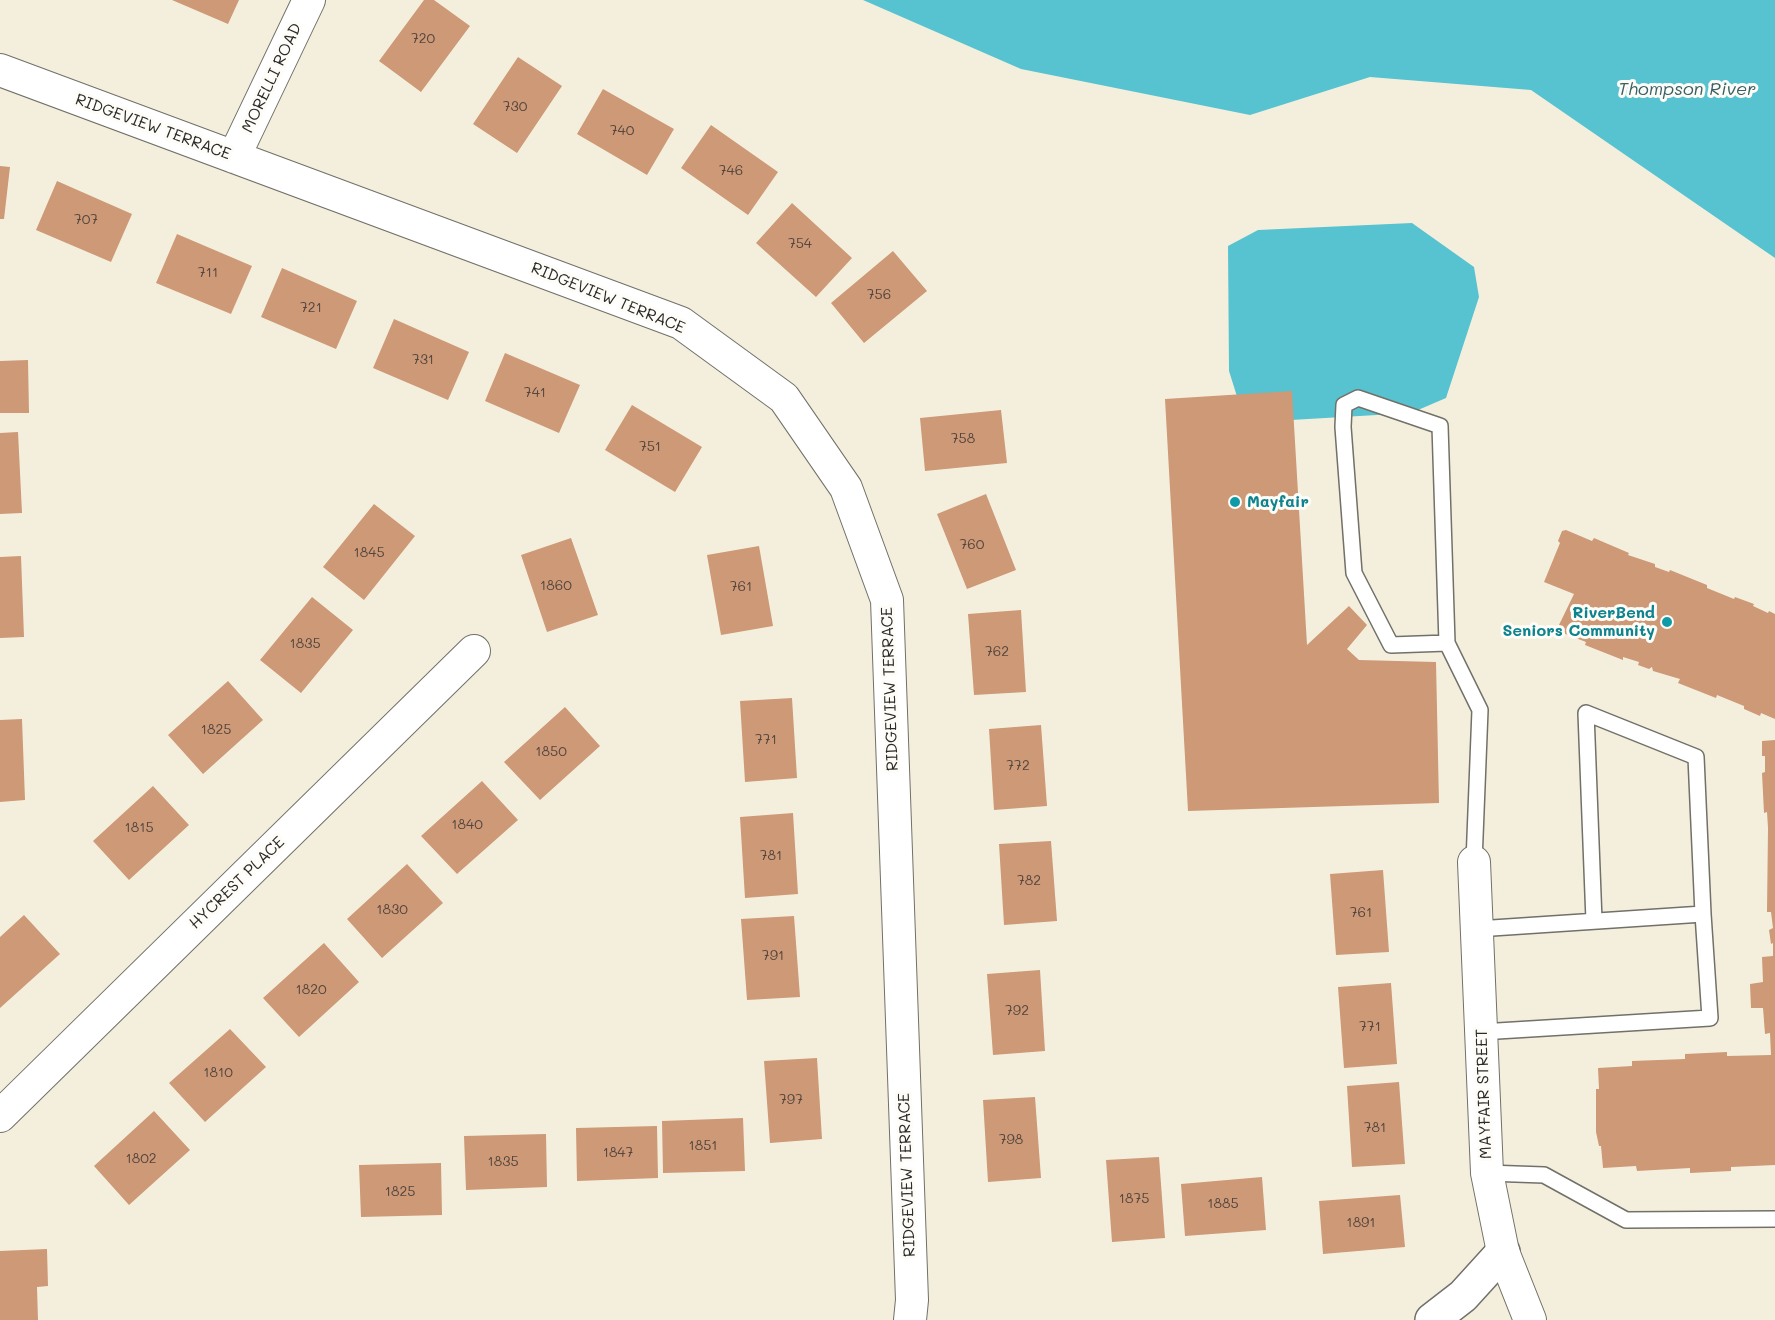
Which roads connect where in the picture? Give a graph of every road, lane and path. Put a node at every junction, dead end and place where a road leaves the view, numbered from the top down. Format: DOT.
graph roads {
  1 [pos="309,0"];
  2 [pos="0,70"];
  3 [pos="234,156"];
  4 [pos="1447,643"];
  5 [pos="474,651"];
  6 [pos="1474,862"];
  7 [pos="1703,914"];
  8 [pos="1594,921"];
  9 [pos="1477,928"];
  10 [pos="1481,1032"];
  11 [pos="0,1116"];
  12 [pos="1488,1173"];
  13 [pos="1775,1219"];
  14 [pos="1503,1252"];
  15 [pos="910,1320"];
  16 [pos="1432,1320"];
  17 [pos="1530,1320"];
  1 -- 3 [label="street, MORELLI ROAD"];
  2 -- 3 [label="street, RIDGEVIEW TERRACE"];
  3 -- 15 [label="street, RIDGEVIEW TERRACE"];
  4 -- 4 [label="lane"];
  4 -- 6 [label="lane"];
  5 -- 11 [label="street, HYCREST PLACE"];
  6 -- 9 [label="street, MAYFAIR STREET"];
  7 -- 8 [label="lane"];
  7 -- 8 [label="lane"];
  7 -- 10 [label="lane"];
  8 -- 9 [label="lane"];
  9 -- 10 [label="street, MAYFAIR STREET"];
  10 -- 12 [label="street, MAYFAIR STREET"];
  12 -- 13 [label="lane"];
  12 -- 14 [label="street, MAYFAIR STREET"];
  14 -- 16 [label="main road"];
  14 -- 17 [label="street, MAYFAIR STREET"];
}
